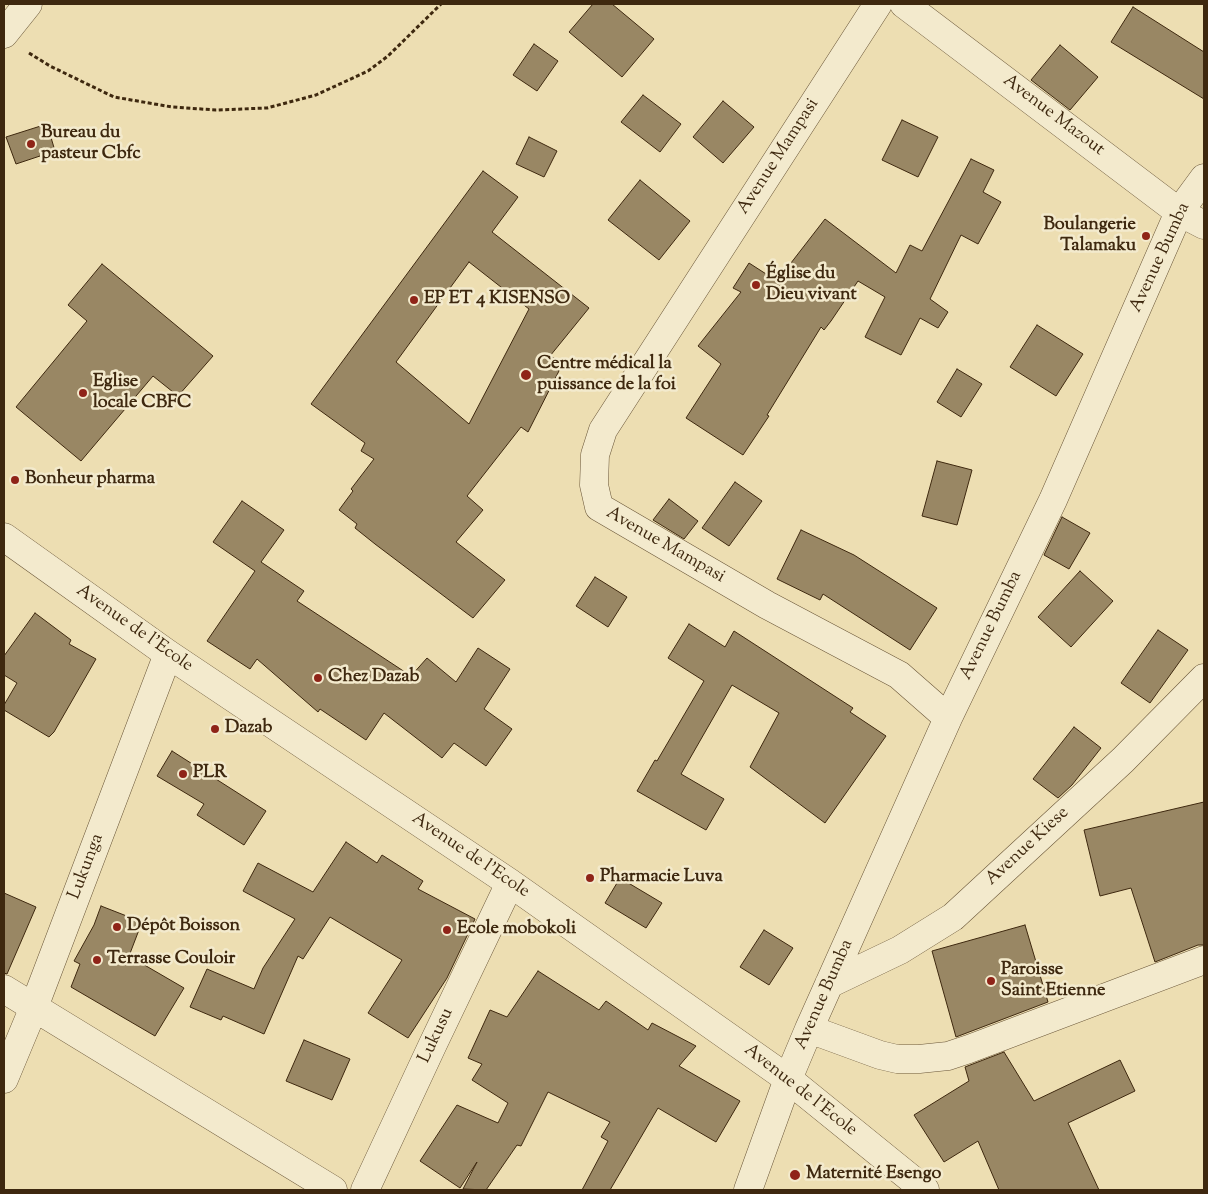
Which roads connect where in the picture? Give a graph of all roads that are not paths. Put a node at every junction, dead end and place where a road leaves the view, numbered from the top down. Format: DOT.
graph roads {
  1 [pos="28,4"];
  2 [pos="878,4"];
  3 [pos="904,4"];
  4 [pos="4,34"];
  5 [pos="1204,178"];
  6 [pos="1179,212"];
  7 [pos="1204,225"];
  8 [pos="4,537"];
  9 [pos="168,654"];
  10 [pos="1204,678"];
  11 [pos="948,718"];
  12 [pos="510,883"];
  13 [pos="1204,960"];
  14 [pos="828,984"];
  15 [pos="4,989"];
  16 [pos="34,1007"];
  17 [pos="809,1029"];
  18 [pos="4,1079"];
  19 [pos="788,1079"];
  20 [pos="333,1190"];
  21 [pos="365,1190"];
  22 [pos="748,1190"];
  23 [pos="925,1190"];
  1 -- 4 [label="street"];
  2 -- 11 [label="street, Avenue Mampasi"];
  3 -- 6 [label="street, Avenue Mazout"];
  5 -- 6 [label="street, Avenue Bumba"];
  6 -- 7 [label="street, Avenue Mazout"];
  6 -- 11 [label="street, Avenue Bumba"];
  8 -- 9 [label="street, Avenue de l'Ecole"];
  9 -- 12 [label="street, Avenue de l'Ecole"];
  9 -- 16 [label="street, Lukunga"];
  10 -- 14 [label="street, Avenue Kiese"];
  11 -- 14 [label="street, Avenue Bumba"];
  12 -- 19 [label="street, Avenue de l'Ecole"];
  12 -- 21 [label="street, Lukusu"];
  13 -- 17 [label="street"];
  14 -- 17 [label="street, Avenue Bumba"];
  15 -- 16 [label="street"];
  16 -- 18 [label="street, Lukunga"];
  16 -- 20 [label="street"];
  17 -- 19 [label="street, Avenue Bumba"];
  19 -- 22 [label="street, Avenue Bumba"];
  19 -- 23 [label="street, Avenue de l'Ecole"];
}
